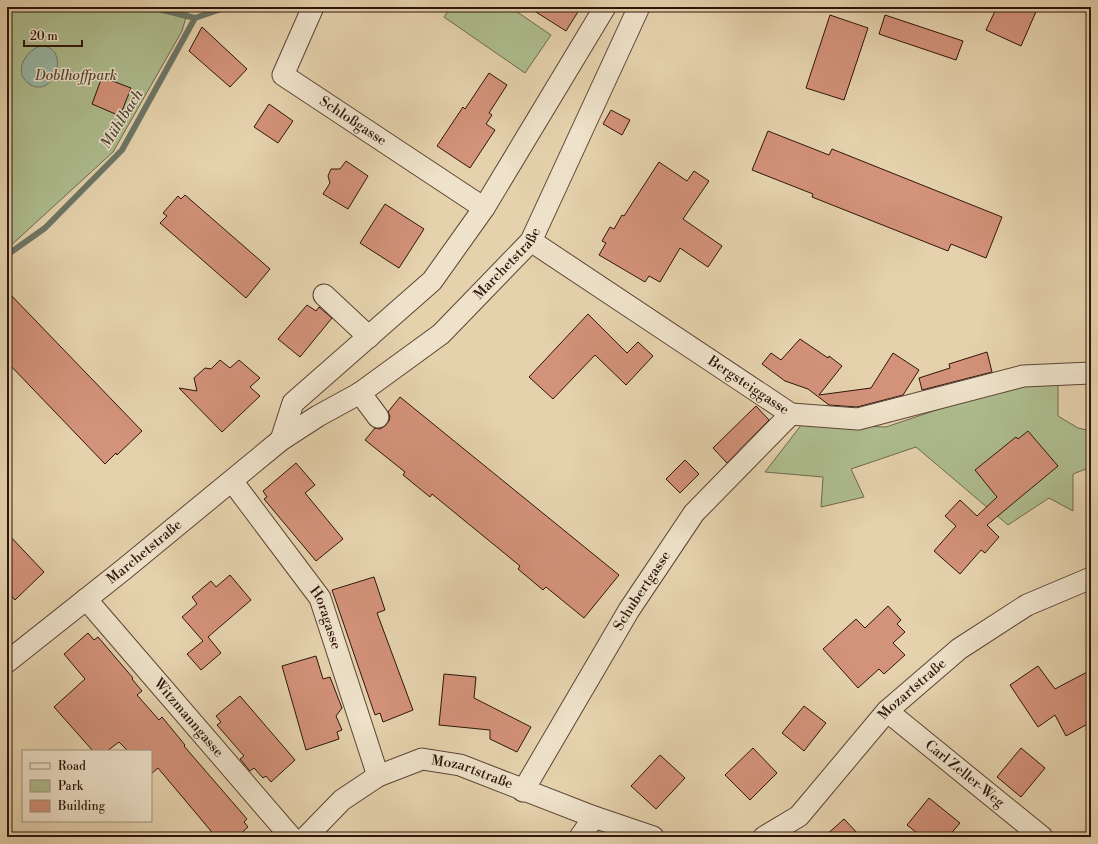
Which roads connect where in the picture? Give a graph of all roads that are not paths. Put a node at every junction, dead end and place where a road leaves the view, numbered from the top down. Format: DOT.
graph roads {
  1 [pos="313,7"];
  2 [pos="605,7"];
  3 [pos="639,7"];
  4 [pos="484,208"];
  5 [pos="531,241"];
  6 [pos="324,295"];
  7 [pos="368,337"];
  8 [pos="1091,373"];
  9 [pos="360,393"];
  10 [pos="791,414"];
  11 [pos="378,417"];
  12 [pos="281,440"];
  13 [pos="232,481"];
  14 [pos="1091,578"];
  15 [pos="86,598"];
  16 [pos="7,662"];
  17 [pos="886,711"];
  18 [pos="378,776"];
  19 [pos="523,791"];
  20 [pos="594,817"];
  21 [pos="291,837"];
  22 [pos="306,837"];
  23 [pos="580,837"];
  24 [pos="653,837"];
  25 [pos="764,837"];
  26 [pos="1042,837"];
  1 -- 4 [label="street, Schloßgasse"];
  2 -- 4 [label="street"];
  3 -- 5 [label="street, Marchetstraße"];
  4 -- 7 [label="street"];
  5 -- 9 [label="street, Marchetstraße"];
  5 -- 10 [label="street, Bergsteiggasse"];
  6 -- 7 [label="street"];
  7 -- 12 [label="street"];
  8 -- 10 [label="street, Bergsteiggasse"];
  9 -- 11 [label="street"];
  9 -- 12 [label="street, Marchetstraße"];
  10 -- 19 [label="street, Schubertgasse"];
  12 -- 13 [label="street, Marchetstraße"];
  13 -- 15 [label="street, Marchetstraße"];
  13 -- 18 [label="street, Horagasse"];
  14 -- 17 [label="street, Mozartstraße"];
  15 -- 16 [label="street, Marchetstraße"];
  15 -- 21 [label="street, Witzmanngasse"];
  17 -- 25 [label="street, Mozartstraße"];
  17 -- 26 [label="street, Carl Zeller-Weg"];
  18 -- 19 [label="street, Mozartstraße"];
  18 -- 22 [label="street, Mozartstraße"];
  19 -- 20 [label="street, Mozartstraße"];
  20 -- 23 [label="street"];
  20 -- 24 [label="street, Mozartstraße"];
}
